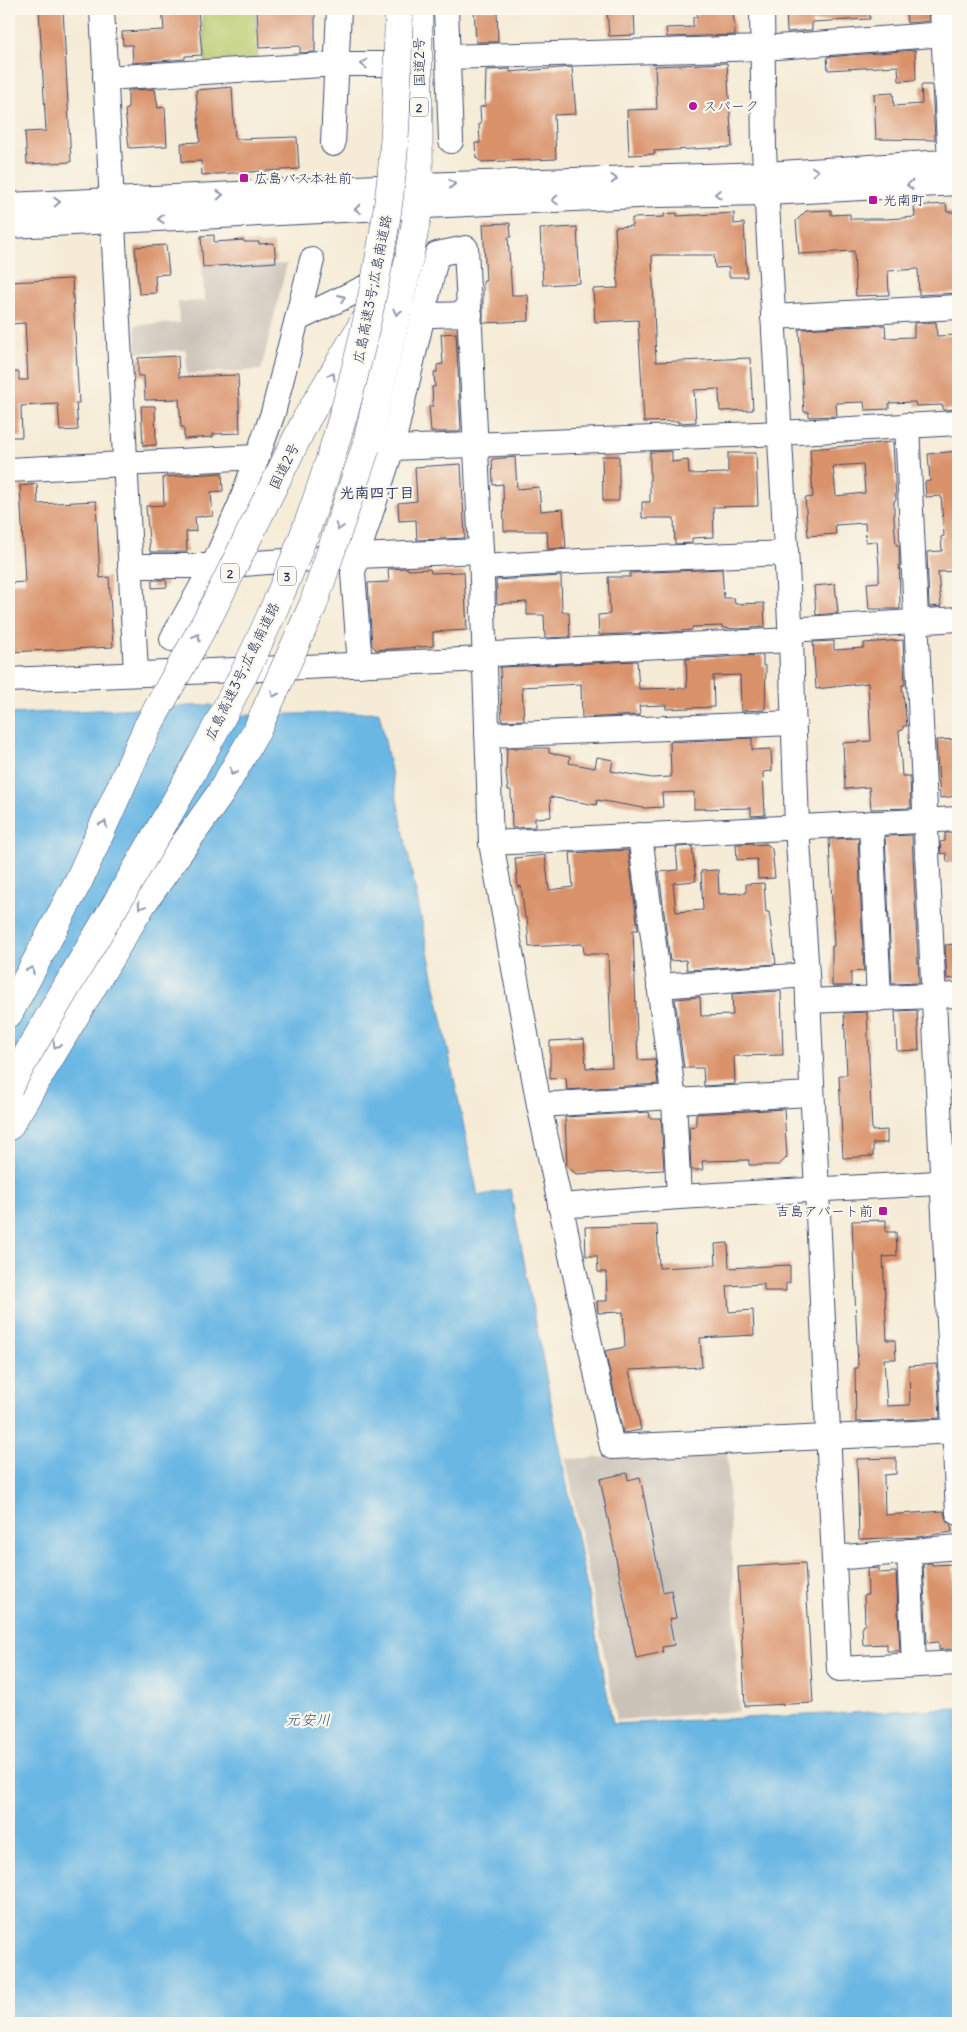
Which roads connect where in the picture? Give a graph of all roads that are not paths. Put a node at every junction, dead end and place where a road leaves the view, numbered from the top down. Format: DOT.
graph roads {
  1 [pos="102,9"];
  2 [pos="339,9"];
  3 [pos="399,9"];
  4 [pos="418,9"];
  5 [pos="446,9"];
  6 [pos="762,9"];
  7 [pos="942,9"];
  8 [pos="951,33"];
  9 [pos="764,48"];
  10 [pos="447,57"];
  11 [pos="338,64"];
  12 [pos="105,78"];
  13 [pos="419,89"];
  14 [pos="451,141"];
  15 [pos="334,144"];
  16 [pos="955,168"];
  17 [pos="767,184"];
  18 [pos="419,195"];
  19 [pos="9,205"];
  20 [pos="112,211"];
  21 [pos="9,226"];
  22 [pos="312,260"];
  23 [pos="398,270"];
  24 [pos="425,303"];
  25 [pos="958,307"];
  26 [pos="470,314"];
  27 [pos="774,317"];
  28 [pos="298,319"];
  29 [pos="958,423"];
  30 [pos="907,425"];
  31 [pos="780,433"];
  32 [pos="476,446"];
  33 [pos="379,448"];
  34 [pos="256,457"];
  35 [pos="126,465"];
  36 [pos="9,470"];
  37 [pos="786,553"];
  38 [pos="357,556"];
  39 [pos="481,559"];
  40 [pos="130,566"];
  41 [pos="213,566"];
  42 [pos="958,619"];
  43 [pos="918,621"];
  44 [pos="791,635"];
  45 [pos="172,639"];
  46 [pos="484,659"];
  47 [pos="360,665"];
  48 [pos="136,674"];
  49 [pos="9,680"];
  50 [pos="794,723"];
  51 [pos="487,735"];
  52 [pos="958,819"];
  53 [pos="926,821"];
  54 [pos="871,824"];
  55 [pos="797,827"];
  56 [pos="640,835"];
  57 [pos="491,844"];
  58 [pos="807,975"];
  59 [pos="659,986"];
  60 [pos="958,996"];
  61 [pos="934,997"];
  62 [pos="879,999"];
  63 [pos="808,1001"];
  64 [pos="9,1013"];
  65 [pos="9,1087"];
  66 [pos="812,1094"];
  67 [pos="673,1099"];
  68 [pos="539,1105"];
  69 [pos="9,1126"];
  70 [pos="951,1183"];
  71 [pos="817,1189"];
  72 [pos="679,1196"];
  73 [pos="560,1206"];
  74 [pos="956,1431"];
  75 [pos="828,1437"];
  76 [pos="958,1513"];
  77 [pos="958,1547"];
  78 [pos="909,1551"];
  79 [pos="834,1558"];
  80 [pos="958,1663"];
  81 [pos="914,1665"];
  1 -- 12 [label="street"];
  2 -- 11 [label="street"];
  3 -- 65 [label="highway, 広島高速3号;広島南道路 / 3, bridge"];
  4 -- 13 [label="highway, 国道2号 / 2"];
  5 -- 10 [label="street"];
  6 -- 9 [label="street"];
  7 -- 8 [label="street"];
  8 -- 9 [label="street"];
  8 -- 16 [label="street"];
  9 -- 10 [label="street"];
  9 -- 17 [label="street"];
  10 -- 13 [label="street"];
  10 -- 14 [label="street"];
  11 -- 12 [label="street"];
  13 -- 11 [label="street, one-way"];
  11 -- 15 [label="street"];
  12 -- 20 [label="street"];
  13 -- 18 [label="highway, 国道2号 / 2"];
  16 -- 17 [label="street"];
  17 -- 18 [label="street"];
  17 -- 27 [label="street"];
  18 -- 20 [label="street"];
  18 -- 23 [label="highway, 国道2号 / 2"];
  19 -- 20 [label="street, one-way"];
  20 -- 21 [label="street"];
  20 -- 35 [label="street"];
  22 -- 28 [label="street"];
  23 -- 24 [label="street"];
  28 -- 23 [label="street, one-way"];
  23 -- 33 [label="highway, 国道2号 / 2, one-way"];
  64 -- 23 [label="highway, 国道2号 / 2, one-way, bridge"];
  24 -- 26 [label="street"];
  24 -- 26 [label="street"];
  24 -- 33 [label="street"];
  25 -- 27 [label="street"];
  26 -- 32 [label="street"];
  27 -- 31 [label="street"];
  28 -- 34 [label="street"];
  29 -- 30 [label="street"];
  30 -- 31 [label="street"];
  30 -- 43 [label="street"];
  31 -- 32 [label="street"];
  31 -- 37 [label="street"];
  32 -- 33 [label="street"];
  32 -- 39 [label="street"];
  33 -- 38 [label="street"];
  33 -- 69 [label="highway, 国道2号 / 2, one-way, bridge"];
  34 -- 35 [label="street"];
  34 -- 41 [label="street"];
  35 -- 36 [label="street"];
  35 -- 40 [label="street"];
  37 -- 39 [label="street"];
  37 -- 44 [label="street"];
  38 -- 39 [label="street"];
  38 -- 41 [label="street"];
  38 -- 47 [label="street"];
  39 -- 46 [label="street"];
  40 -- 41 [label="street"];
  40 -- 48 [label="street"];
  41 -- 45 [label="street"];
  42 -- 43 [label="street"];
  43 -- 44 [label="street"];
  43 -- 53 [label="street"];
  44 -- 46 [label="street"];
  44 -- 50 [label="street"];
  46 -- 47 [label="street"];
  46 -- 51 [label="street"];
  47 -- 48 [label="street"];
  48 -- 49 [label="street"];
  50 -- 51 [label="street"];
  50 -- 55 [label="street"];
  51 -- 57 [label="street"];
  52 -- 53 [label="street"];
  53 -- 54 [label="street"];
  53 -- 61 [label="street"];
  54 -- 55 [label="street"];
  54 -- 62 [label="street"];
  55 -- 56 [label="street"];
  55 -- 58 [label="street"];
  56 -- 57 [label="street"];
  56 -- 59 [label="street"];
  57 -- 68 [label="street"];
  58 -- 59 [label="street"];
  58 -- 63 [label="street"];
  59 -- 67 [label="street"];
  60 -- 61 [label="street"];
  61 -- 62 [label="street"];
  61 -- 70 [label="street"];
  62 -- 63 [label="street"];
  63 -- 66 [label="street"];
  66 -- 67 [label="street"];
  66 -- 71 [label="street"];
  67 -- 68 [label="street"];
  67 -- 72 [label="street"];
  68 -- 73 [label="street"];
  70 -- 71 [label="street"];
  70 -- 74 [label="street"];
  71 -- 72 [label="street"];
  71 -- 75 [label="street"];
  72 -- 73 [label="street"];
  73 -- 75 [label="street"];
  74 -- 75 [label="street"];
  74 -- 76 [label="street"];
  75 -- 79 [label="street"];
  77 -- 78 [label="street"];
  78 -- 79 [label="street"];
  78 -- 81 [label="street"];
  79 -- 81 [label="street"];
  80 -- 81 [label="street"];
}
